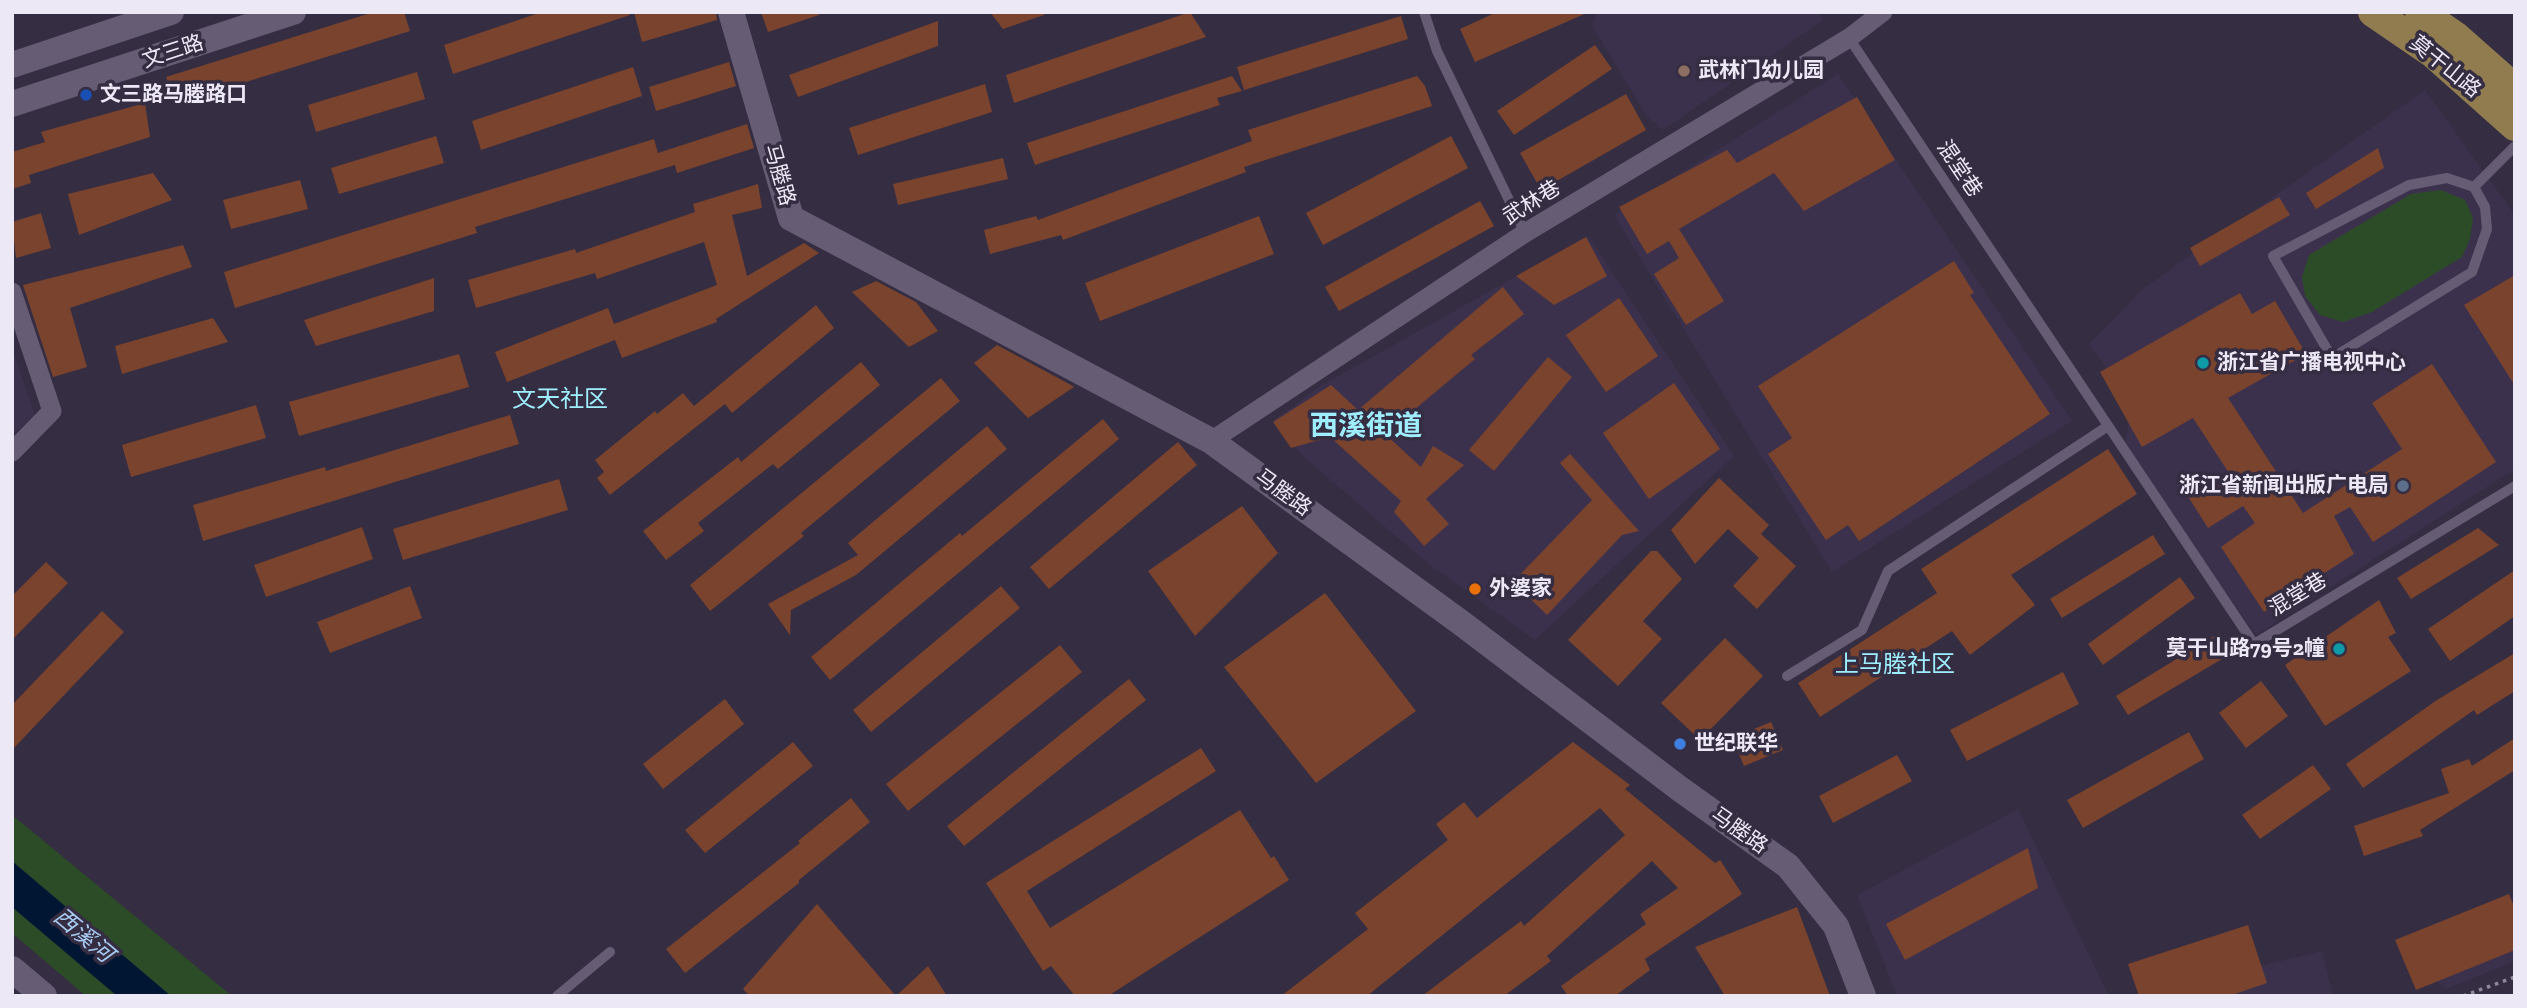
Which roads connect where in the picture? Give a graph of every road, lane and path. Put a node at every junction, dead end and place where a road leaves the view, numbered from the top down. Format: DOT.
graph roads {
  1 [pos="171,12"];
  2 [pos="293,12"];
  3 [pos="731,12"];
  4 [pos="1424,12"];
  5 [pos="1883,12"];
  6 [pos="2373,12"];
  7 [pos="2420,12"];
  8 [pos="1849,38"];
  9 [pos="12,65"];
  10 [pos="2515,89"];
  11 [pos="12,104"];
  12 [pos="2515,126"];
  13 [pos="2515,146"];
  14 [pos="2474,187"];
  15 [pos="1525,233"];
  16 [pos="12,292"];
  17 [pos="2108,426"];
  18 [pos="1211,441"];
  19 [pos="12,452"];
  20 [pos="2515,486"];
  21 [pos="1787,676"];
  22 [pos="610,952"];
  23 [pos="12,969"];
  24 [pos="2515,977"];
  25 [pos="44,996"];
  26 [pos="557,996"];
  27 [pos="1863,996"];
  28 [pos="2463,996"];
  1 -- 9 [label="street, 文三路"];
  2 -- 11 [label="street, 文三路"];
  3 -- 18 [label="street, 马塍路"];
  4 -- 15 [label="lane"];
  5 -- 8 [label="street, 武林巷"];
  6 -- 12 [label="main road, 莫干山路"];
  7 -- 10 [label="main road, 莫干山路"];
  8 -- 15 [label="street, 武林巷"];
  8 -- 17 [label="lane, 混堂巷"];
  13 -- 14 [label="lane"];
  14 -- 14 [label="lane"];
  15 -- 18 [label="street, 武林巷"];
  16 -- 19 [label="street"];
  17 -- 20 [label="lane, 混堂巷"];
  17 -- 21 [label="lane"];
  18 -- 27 [label="street, 马塍路"];
  22 -- 26 [label="lane"];
  23 -- 25 [label="street"];
  24 -- 28 [label="path"];
}
